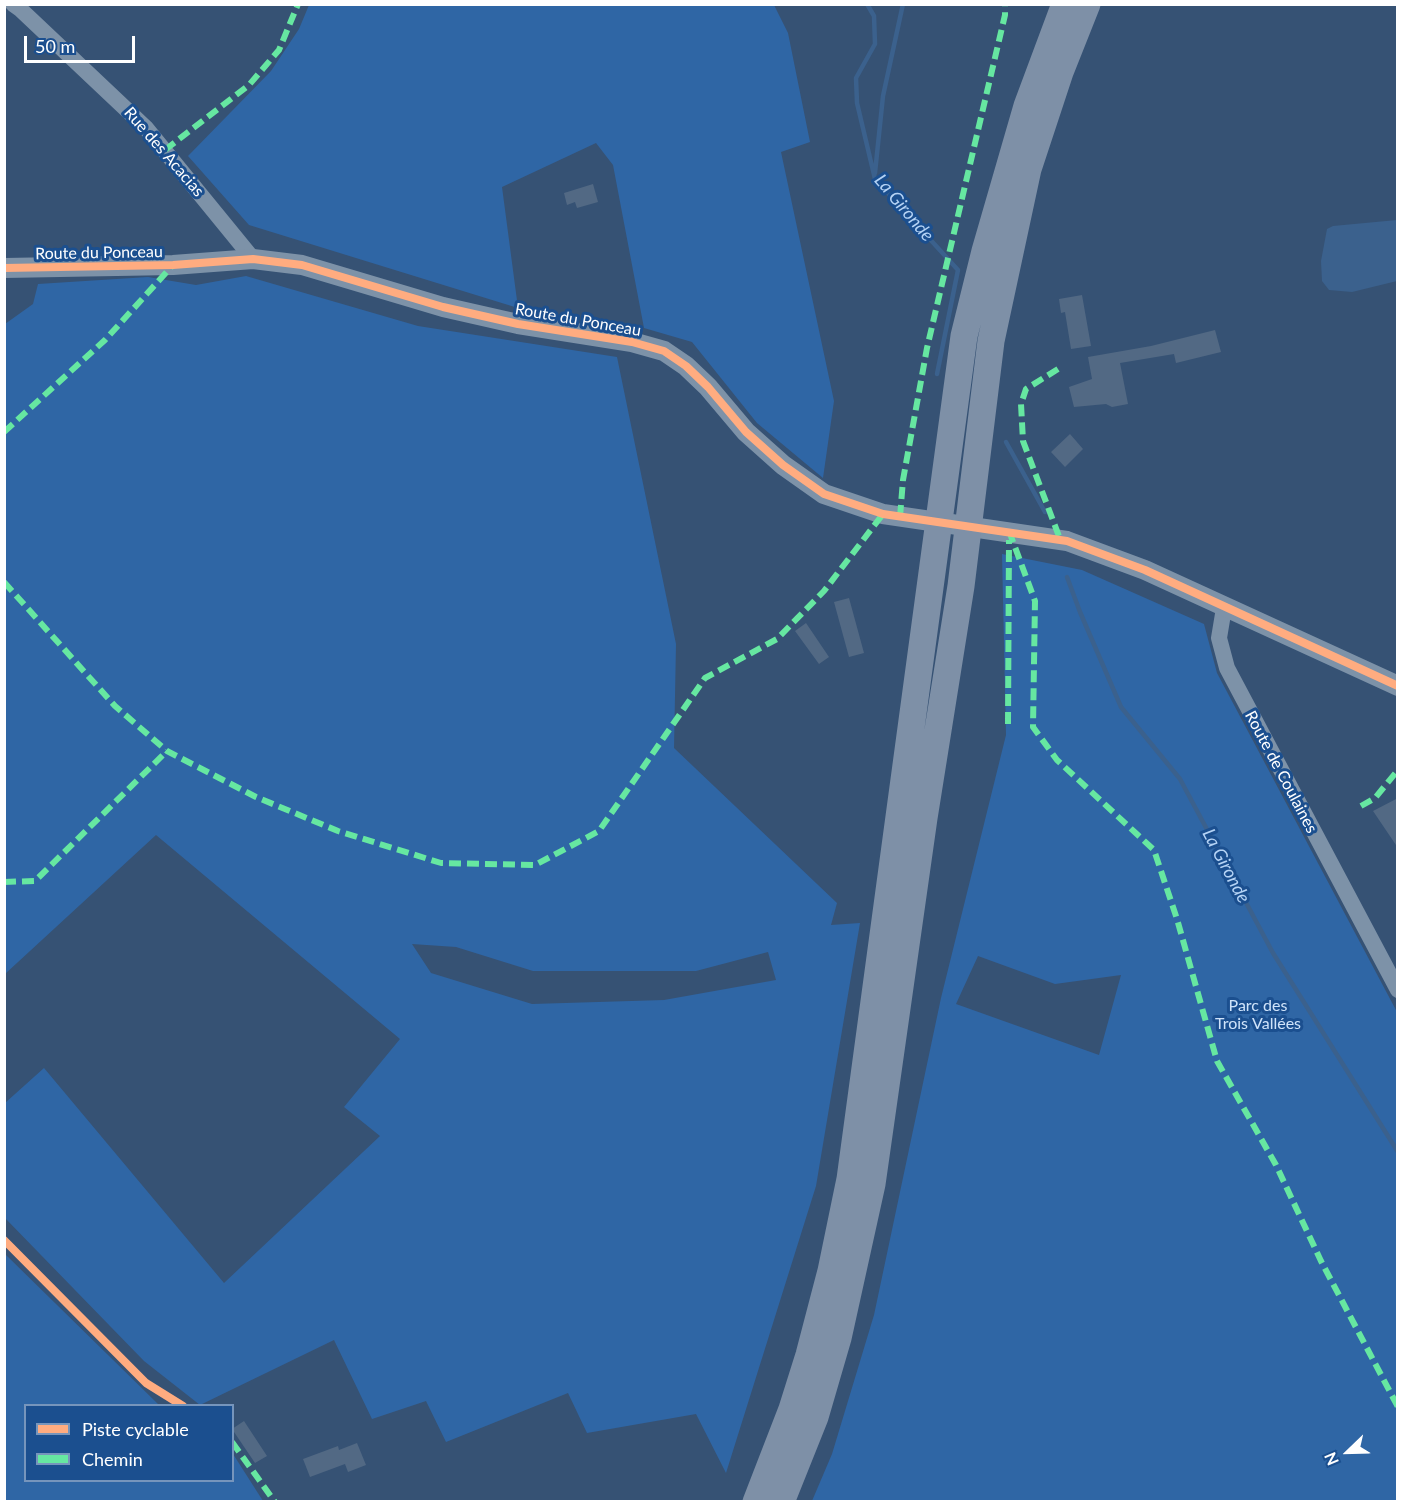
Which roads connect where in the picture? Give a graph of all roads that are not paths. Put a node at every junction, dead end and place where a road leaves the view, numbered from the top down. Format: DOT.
graph roads {
  1 [pos="12,4"];
  2 [pos="1065,4"];
  3 [pos="1087,4"];
  4 [pos="253,259"];
  5 [pos="4,268"];
  6 [pos="1224,608"];
  7 [pos="1398,686"];
  8 [pos="1398,990"];
  9 [pos="756,1502"];
  10 [pos="781,1502"];
  1 -- 4 [label="street, Rue des Acacias"];
  2 -- 9 [label="highway"];
  3 -- 10 [label="highway"];
  4 -- 5 [label="street, Route du Ponceau"];
  4 -- 6 [label="street, Route du Ponceau"];
  6 -- 7 [label="street, Route du Ponceau"];
  6 -- 8 [label="street, Route de Coulaines"];
}
